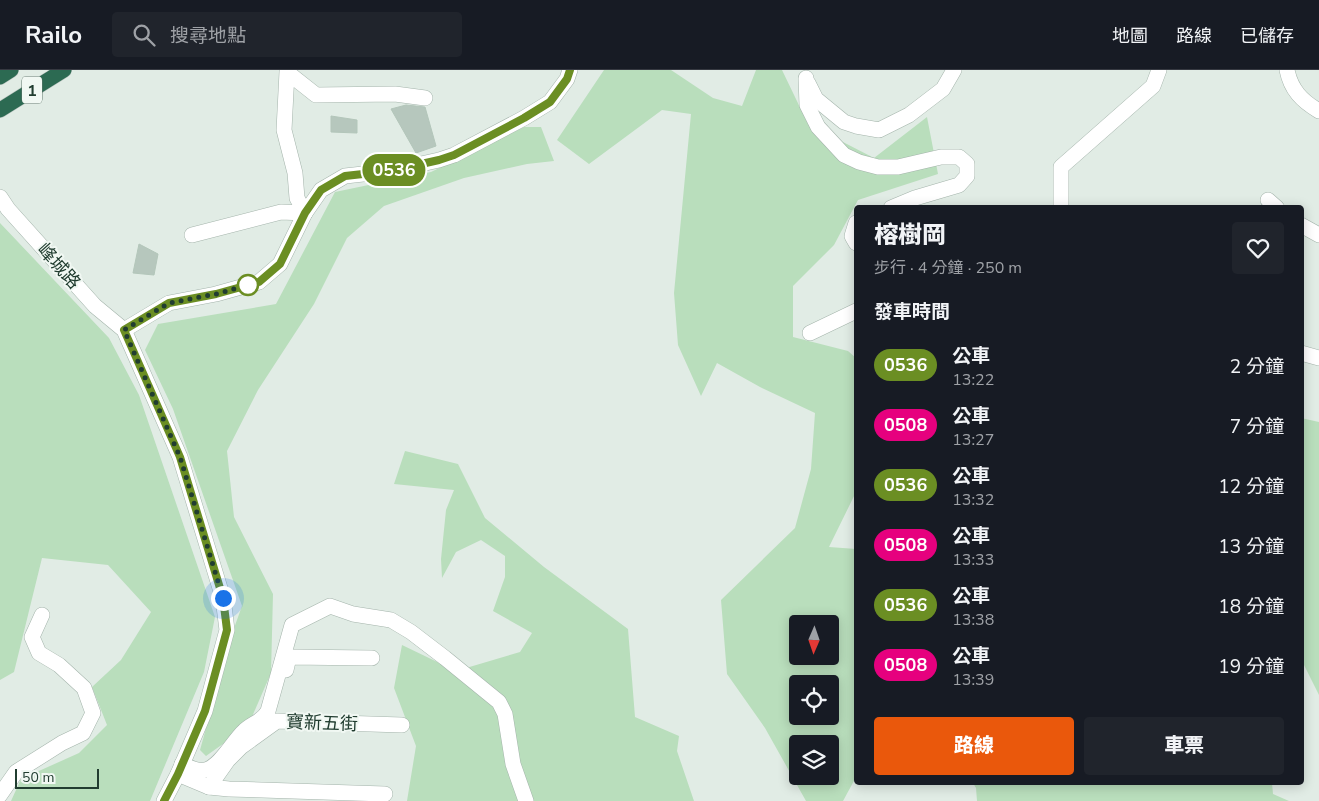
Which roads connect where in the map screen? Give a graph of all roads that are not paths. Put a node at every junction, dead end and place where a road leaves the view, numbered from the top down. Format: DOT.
graph roads {
  1 [pos="11,70"];
  2 [pos="64,70"];
  3 [pos="570,70"];
  4 [pos="954,70"];
  5 [pos="1159,70"];
  6 [pos="1287,70"];
  7 [pos="805,74"];
  8 [pos="0,77"];
  9 [pos="425,98"];
  10 [pos="0,110"];
  11 [pos="1319,111"];
  12 [pos="0,197"];
  13 [pos="898,205"];
  14 [pos="1061,205"];
  15 [pos="305,213"];
  16 [pos="1304,228"];
  17 [pos="1319,234"];
  18 [pos="192,235"];
  19 [pos="854,312"];
  20 [pos="124,330"];
  21 [pos="810,333"];
  22 [pos="1304,354"];
  23 [pos="1319,358"];
  24 [pos="42,616"];
  25 [pos="372,658"];
  26 [pos="277,721"];
  27 [pos="402,725"];
  28 [pos="180,769"];
  29 [pos="209,786"];
  30 [pos="385,794"];
  31 [pos="0,795"];
  32 [pos="228,795"];
  33 [pos="270,796"];
  34 [pos="164,801"];
  35 [pos="526,801"];
  1 -- 8 [label="highway, 1"];
  2 -- 10 [label="highway, 1"];
  3 -- 15 [label="street"];
  4 -- 7 [label="street"];
  5 -- 14 [label="street"];
  6 -- 11 [label="street"];
  7 -- 13 [label="street"];
  9 -- 15 [label="street"];
  12 -- 20 [label="street, 峰城路"];
  15 -- 18 [label="street"];
  15 -- 20 [label="street"];
  16 -- 17 [label="street"];
  19 -- 21 [label="street"];
  20 -- 28 [label="street"];
  22 -- 23 [label="street"];
  24 -- 31 [label="street"];
  25 -- 26 [label="street"];
  26 -- 27 [label="street, 寶新五街"];
  26 -- 29 [label="street, 寶新五街"];
  28 -- 29 [label="street"];
  28 -- 34 [label="street"];
  28 -- 35 [label="street"];
  29 -- 32 [label="street"];
  30 -- 33 [label="street"];
  32 -- 33 [label="street"];
}
